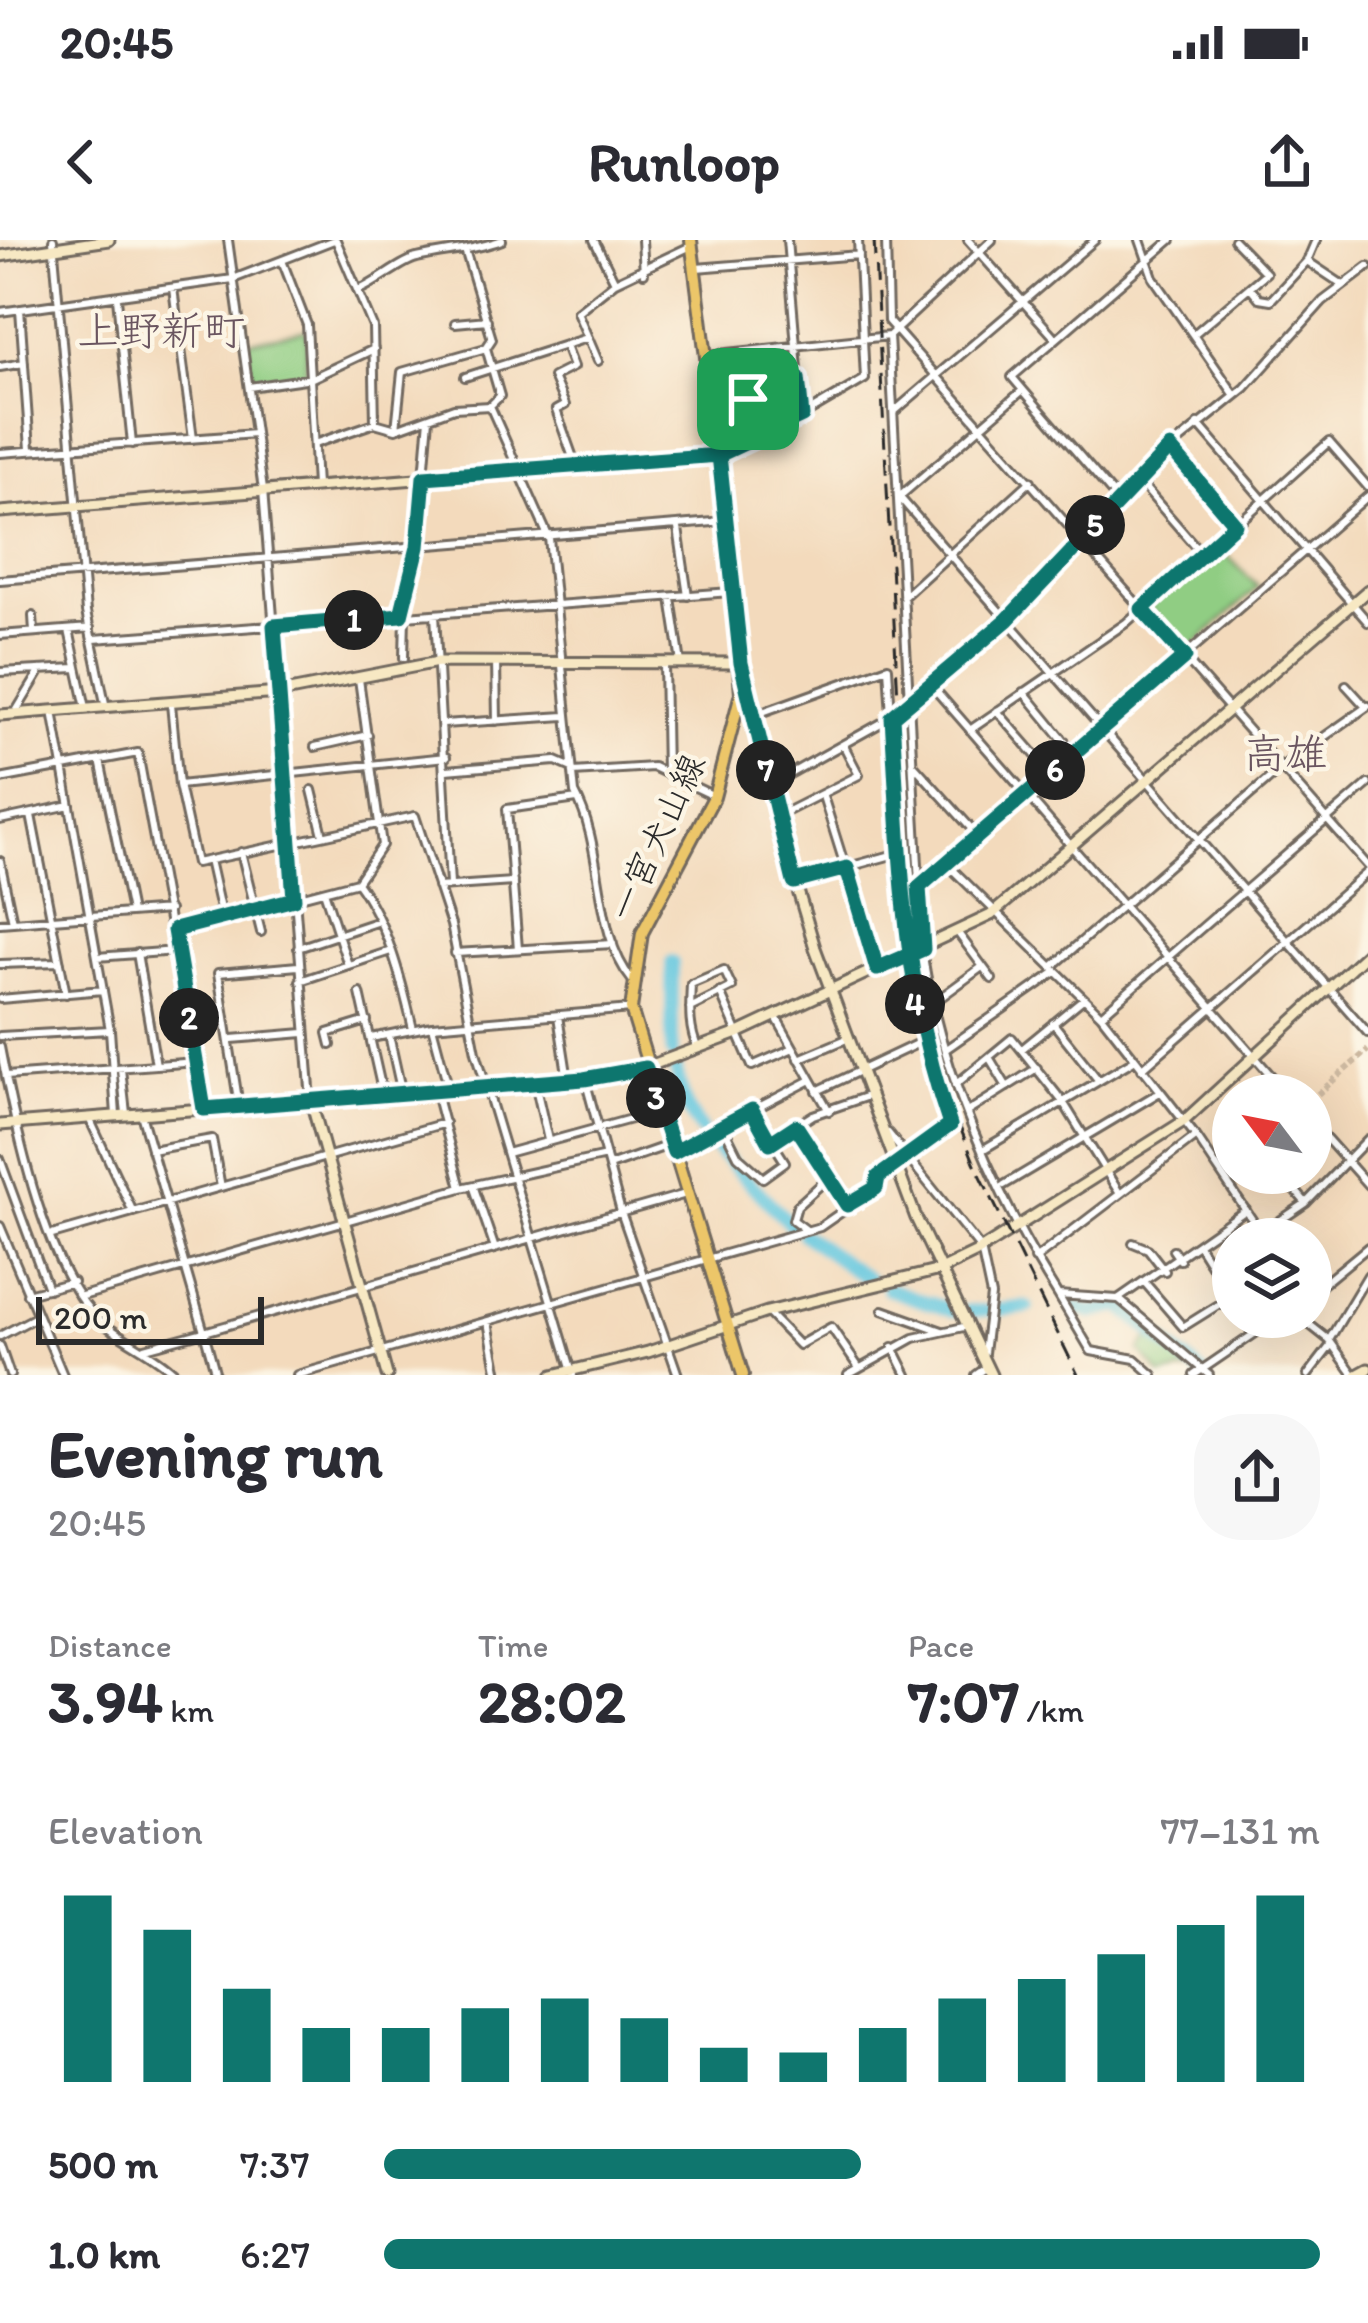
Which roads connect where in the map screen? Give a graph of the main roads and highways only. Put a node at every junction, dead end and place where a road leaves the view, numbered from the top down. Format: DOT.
graph roads {
  1 [pos="691,243"];
  2 [pos="743,1375"];
  1 -- 2 [label="main road, 一宮犬山線"];
}
